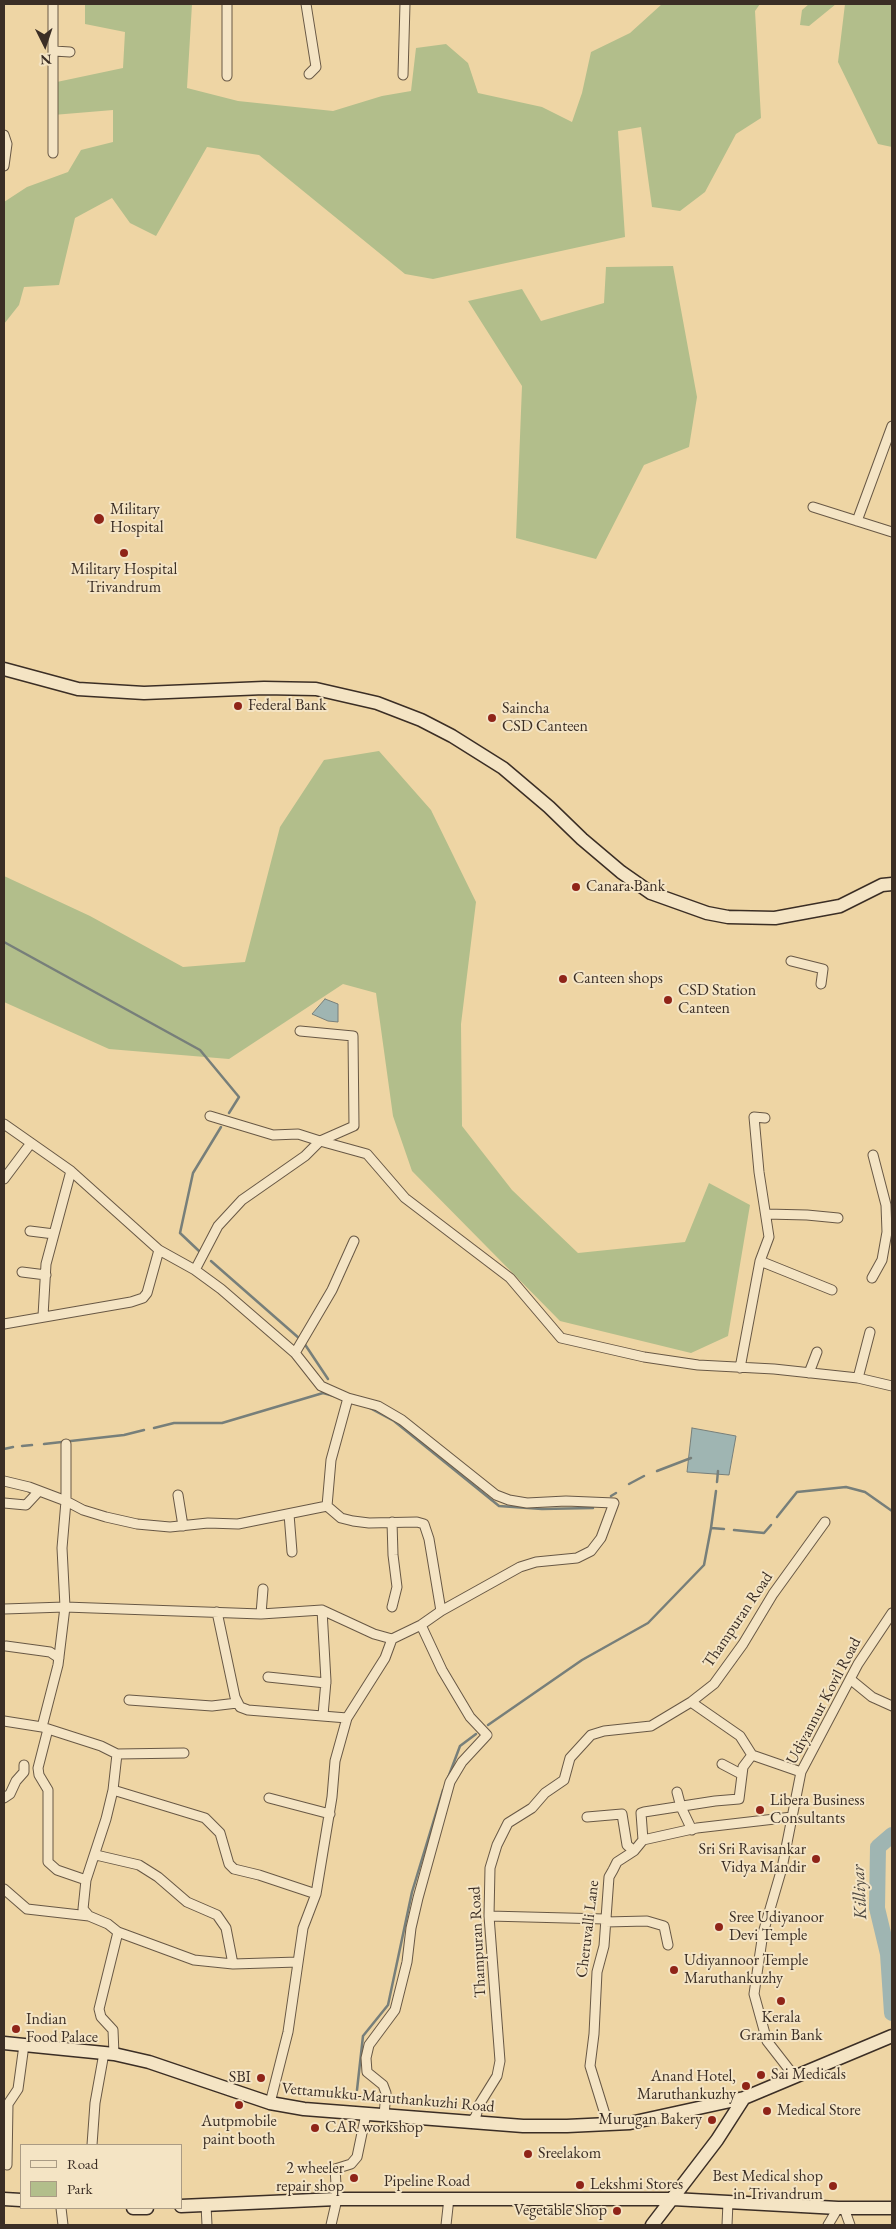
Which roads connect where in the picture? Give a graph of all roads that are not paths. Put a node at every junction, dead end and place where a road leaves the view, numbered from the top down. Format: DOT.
graph roads {
  1 [pos="53,4"];
  2 [pos="228,4"];
  3 [pos="306,4"];
  4 [pos="404,4"];
  5 [pos="54,51"];
  6 [pos="70,52"];
  7 [pos="309,74"];
  8 [pos="403,75"];
  9 [pos="227,76"];
  10 [pos="4,135"];
  11 [pos="52,153"];
  12 [pos="4,166"];
  13 [pos="892,426"];
  14 [pos="813,507"];
  15 [pos="857,521"];
  16 [pos="892,532"];
  17 [pos="4,669"];
  18 [pos="892,884"];
  19 [pos="791,961"];
  20 [pos="821,984"];
  21 [pos="300,1031"];
  22 [pos="210,1116"];
  23 [pos="764,1118"];
  24 [pos="4,1124"];
  25 [pos="320,1141"];
  26 [pos="30,1143"];
  27 [pos="873,1156"];
  28 [pos="71,1172"];
  29 [pos="4,1179"];
  30 [pos="766,1214"];
  31 [pos="838,1218"];
  32 [pos="30,1231"];
  33 [pos="54,1234"];
  34 [pos="354,1241"];
  35 [pos="159,1250"];
  36 [pos="760,1261"];
  37 [pos="196,1270"];
  38 [pos="22,1272"];
  39 [pos="46,1275"];
  40 [pos="872,1278"];
  41 [pos="832,1290"];
  42 [pos="43,1316"];
  43 [pos="4,1324"];
  44 [pos="870,1332"];
  45 [pos="817,1352"];
  46 [pos="294,1353"];
  47 [pos="740,1368"];
  48 [pos="808,1373"];
  49 [pos="858,1378"];
  50 [pos="892,1386"];
  51 [pos="348,1398"];
  52 [pos="66,1444"];
  53 [pos="4,1481"];
  54 [pos="38,1491"];
  55 [pos="178,1495"];
  56 [pos="66,1501"];
  57 [pos="4,1502"];
  58 [pos="327,1506"];
  59 [pos="289,1514"];
  60 [pos="392,1522"];
  61 [pos="825,1522"];
  62 [pos="183,1526"];
  63 [pos="292,1552"];
  64 [pos="263,1590"];
  65 [pos="65,1607"];
  66 [pos="392,1607"];
  67 [pos="4,1608"];
  68 [pos="322,1610"];
  69 [pos="440,1611"];
  70 [pos="217,1612"];
  71 [pos="892,1613"];
  72 [pos="262,1614"];
  73 [pos="421,1625"];
  74 [pos="392,1639"];
  75 [pos="6,1646"];
  76 [pos="59,1658"];
  77 [pos="268,1677"];
  78 [pos="850,1679"];
  79 [pos="326,1684"];
  80 [pos="128,1700"];
  81 [pos="691,1702"];
  82 [pos="237,1704"];
  83 [pos="892,1706"];
  84 [pos="323,1715"];
  85 [pos="347,1718"];
  86 [pos="4,1721"];
  87 [pos="45,1728"];
  88 [pos="184,1753"];
  89 [pos="117,1754"];
  90 [pos="752,1755"];
  91 [pos="722,1764"];
  92 [pos="24,1765"];
  93 [pos="802,1772"];
  94 [pos="741,1774"];
  95 [pos="113,1790"];
  96 [pos="677,1792"];
  97 [pos="4,1798"];
  98 [pos="269,1798"];
  99 [pos="680,1807"];
  100 [pos="330,1814"];
  101 [pos="586,1817"];
  102 [pos="792,1817"];
  103 [pos="692,1830"];
  104 [pos="643,1840"];
  105 [pos="634,1851"];
  106 [pos="96,1855"];
  107 [pos="86,1880"];
  108 [pos="4,1889"];
  109 [pos="316,1894"];
  110 [pos="89,1916"];
  111 [pos="489,1916"];
  112 [pos="604,1920"];
  113 [pos="118,1932"];
  114 [pos="668,1945"];
  115 [pos="298,1962"];
  116 [pos="233,1964"];
  117 [pos="892,2036"];
  118 [pos="4,2043"];
  119 [pos="24,2045"];
  120 [pos="109,2054"];
  121 [pos="795,2077"];
  122 [pos="744,2098"];
  123 [pos="270,2103"];
  124 [pos="366,2114"];
  125 [pos="384,2115"];
  126 [pos="471,2122"];
  127 [pos="608,2124"];
  128 [pos="92,2144"];
  129 [pos="7,2165"];
  130 [pos="449,2198"];
  131 [pos="4,2199"];
  132 [pos="336,2199"];
  133 [pos="673,2199"];
  134 [pos="20,2200"];
  135 [pos="728,2202"];
  136 [pos="206,2205"];
  137 [pos="182,2206"];
  138 [pos="841,2208"];
  139 [pos="892,2208"];
  140 [pos="61,2209"];
  141 [pos="63,2225"];
  142 [pos="207,2225"];
  143 [pos="330,2225"];
  144 [pos="446,2225"];
  145 [pos="652,2225"];
  146 [pos="727,2225"];
  147 [pos="828,2225"];
  148 [pos="850,2225"];
  1 -- 5 [label="street"];
  2 -- 9 [label="street"];
  3 -- 7 [label="street"];
  4 -- 8 [label="street"];
  5 -- 6 [label="street"];
  5 -- 11 [label="street"];
  10 -- 12 [label="street"];
  13 -- 15 [label="street"];
  14 -- 15 [label="street"];
  15 -- 16 [label="street"];
  17 -- 18 [label="main road"];
  19 -- 20 [label="street"];
  21 -- 25 [label="street"];
  22 -- 25 [label="street"];
  23 -- 30 [label="street"];
  24 -- 26 [label="street"];
  25 -- 37 [label="street"];
  25 -- 47 [label="street"];
  26 -- 28 [label="street"];
  26 -- 29 [label="street"];
  27 -- 40 [label="street"];
  28 -- 33 [label="street"];
  28 -- 35 [label="street"];
  30 -- 31 [label="street"];
  30 -- 36 [label="street"];
  32 -- 33 [label="street"];
  33 -- 39 [label="street"];
  34 -- 46 [label="street"];
  35 -- 37 [label="street"];
  35 -- 42 [label="street"];
  36 -- 41 [label="street"];
  36 -- 47 [label="street"];
  37 -- 46 [label="street"];
  38 -- 39 [label="street"];
  39 -- 42 [label="street"];
  42 -- 43 [label="street"];
  44 -- 49 [label="street"];
  45 -- 48 [label="street"];
  46 -- 51 [label="street"];
  47 -- 48 [label="street"];
  48 -- 49 [label="street"];
  49 -- 50 [label="street"];
  51 -- 58 [label="street"];
  51 -- 69 [label="street"];
  52 -- 56 [label="street"];
  53 -- 54 [label="street"];
  54 -- 56 [label="street"];
  54 -- 57 [label="street"];
  55 -- 62 [label="street"];
  56 -- 62 [label="street"];
  56 -- 65 [label="street"];
  58 -- 59 [label="street"];
  58 -- 60 [label="street"];
  59 -- 62 [label="street"];
  59 -- 63 [label="street"];
  60 -- 66 [label="street"];
  60 -- 69 [label="street"];
  61 -- 81 [label="street, Thampuran Road"];
  64 -- 72 [label="street"];
  65 -- 67 [label="street"];
  65 -- 70 [label="street"];
  65 -- 76 [label="street"];
  68 -- 72 [label="street"];
  68 -- 74 [label="street"];
  68 -- 79 [label="street"];
  69 -- 73 [label="street"];
  70 -- 72 [label="street"];
  70 -- 82 [label="street"];
  71 -- 78 [label="street, Udiyannur Kovil Road"];
  73 -- 74 [label="street"];
  73 -- 125 [label="street"];
  74 -- 85 [label="street"];
  75 -- 76 [label="street"];
  76 -- 87 [label="street"];
  77 -- 79 [label="street"];
  78 -- 83 [label="street"];
  78 -- 93 [label="street, Udiyannur Kovil Road"];
  79 -- 84 [label="street"];
  80 -- 82 [label="street"];
  81 -- 90 [label="street"];
  81 -- 111 [label="street, Thampuran Road"];
  82 -- 84 [label="street"];
  84 -- 85 [label="street"];
  85 -- 100 [label="street"];
  86 -- 87 [label="street"];
  87 -- 89 [label="street"];
  87 -- 107 [label="street"];
  88 -- 89 [label="street"];
  89 -- 95 [label="street"];
  90 -- 93 [label="street"];
  90 -- 94 [label="street"];
  91 -- 94 [label="street"];
  92 -- 97 [label="street"];
  93 -- 102 [label="street, Udiyannur Kovil Road"];
  94 -- 99 [label="street"];
  95 -- 106 [label="street"];
  95 -- 109 [label="street"];
  96 -- 99 [label="street"];
  98 -- 100 [label="street"];
  99 -- 103 [label="street"];
  99 -- 104 [label="street"];
  100 -- 109 [label="street"];
  101 -- 105 [label="street"];
  102 -- 103 [label="street"];
  102 -- 121 [label="street, Udiyannur Kovil Road"];
  103 -- 104 [label="street"];
  104 -- 105 [label="street, Cheruvalli Lane"];
  105 -- 112 [label="street, Cheruvalli Lane"];
  106 -- 107 [label="street"];
  106 -- 116 [label="street"];
  107 -- 110 [label="street"];
  108 -- 110 [label="street"];
  109 -- 115 [label="street"];
  110 -- 113 [label="street"];
  111 -- 112 [label="street"];
  111 -- 126 [label="street, Thampuran Road"];
  112 -- 114 [label="street"];
  112 -- 127 [label="street, Cheruvalli Lane"];
  113 -- 116 [label="street"];
  113 -- 120 [label="street"];
  115 -- 116 [label="street"];
  115 -- 123 [label="street"];
  117 -- 121 [label="main road, Vettamukku-Maruthankuzhi Road"];
  118 -- 119 [label="main road, Vettamukku-Maruthankuzhi Road"];
  119 -- 120 [label="main road, Vettamukku-Maruthankuzhi Road"];
  119 -- 129 [label="street"];
  120 -- 123 [label="main road, Vettamukku-Maruthankuzhi Road"];
  120 -- 128 [label="street"];
  121 -- 122 [label="main road, Vettamukku-Maruthankuzhi Road"];
  122 -- 127 [label="main road, Vettamukku-Maruthankuzhi Road"];
  122 -- 133 [label="main road"];
  123 -- 124 [label="main road, Vettamukku-Maruthankuzhi Road"];
  124 -- 125 [label="main road, Vettamukku-Maruthankuzhi Road"];
  124 -- 132 [label="street"];
  125 -- 126 [label="main road, Vettamukku-Maruthankuzhi Road"];
  126 -- 127 [label="main road, Vettamukku-Maruthankuzhi Road"];
  130 -- 132 [label="main road, Pipeline Road"];
  130 -- 133 [label="main road, Pipeline Road"];
  130 -- 144 [label="street"];
  131 -- 134 [label="main road"];
  132 -- 136 [label="main road, Pipeline Road"];
  132 -- 143 [label="street"];
  133 -- 135 [label="main road, Pipeline Road"];
  133 -- 145 [label="main road"];
  135 -- 138 [label="main road, Pipeline Road"];
  135 -- 146 [label="street"];
  136 -- 137 [label="main road, Pipeline Road"];
  136 -- 142 [label="street"];
  138 -- 139 [label="main road, Pipeline Road"];
  138 -- 147 [label="street"];
  138 -- 148 [label="street"];
  140 -- 141 [label="street"];
}
